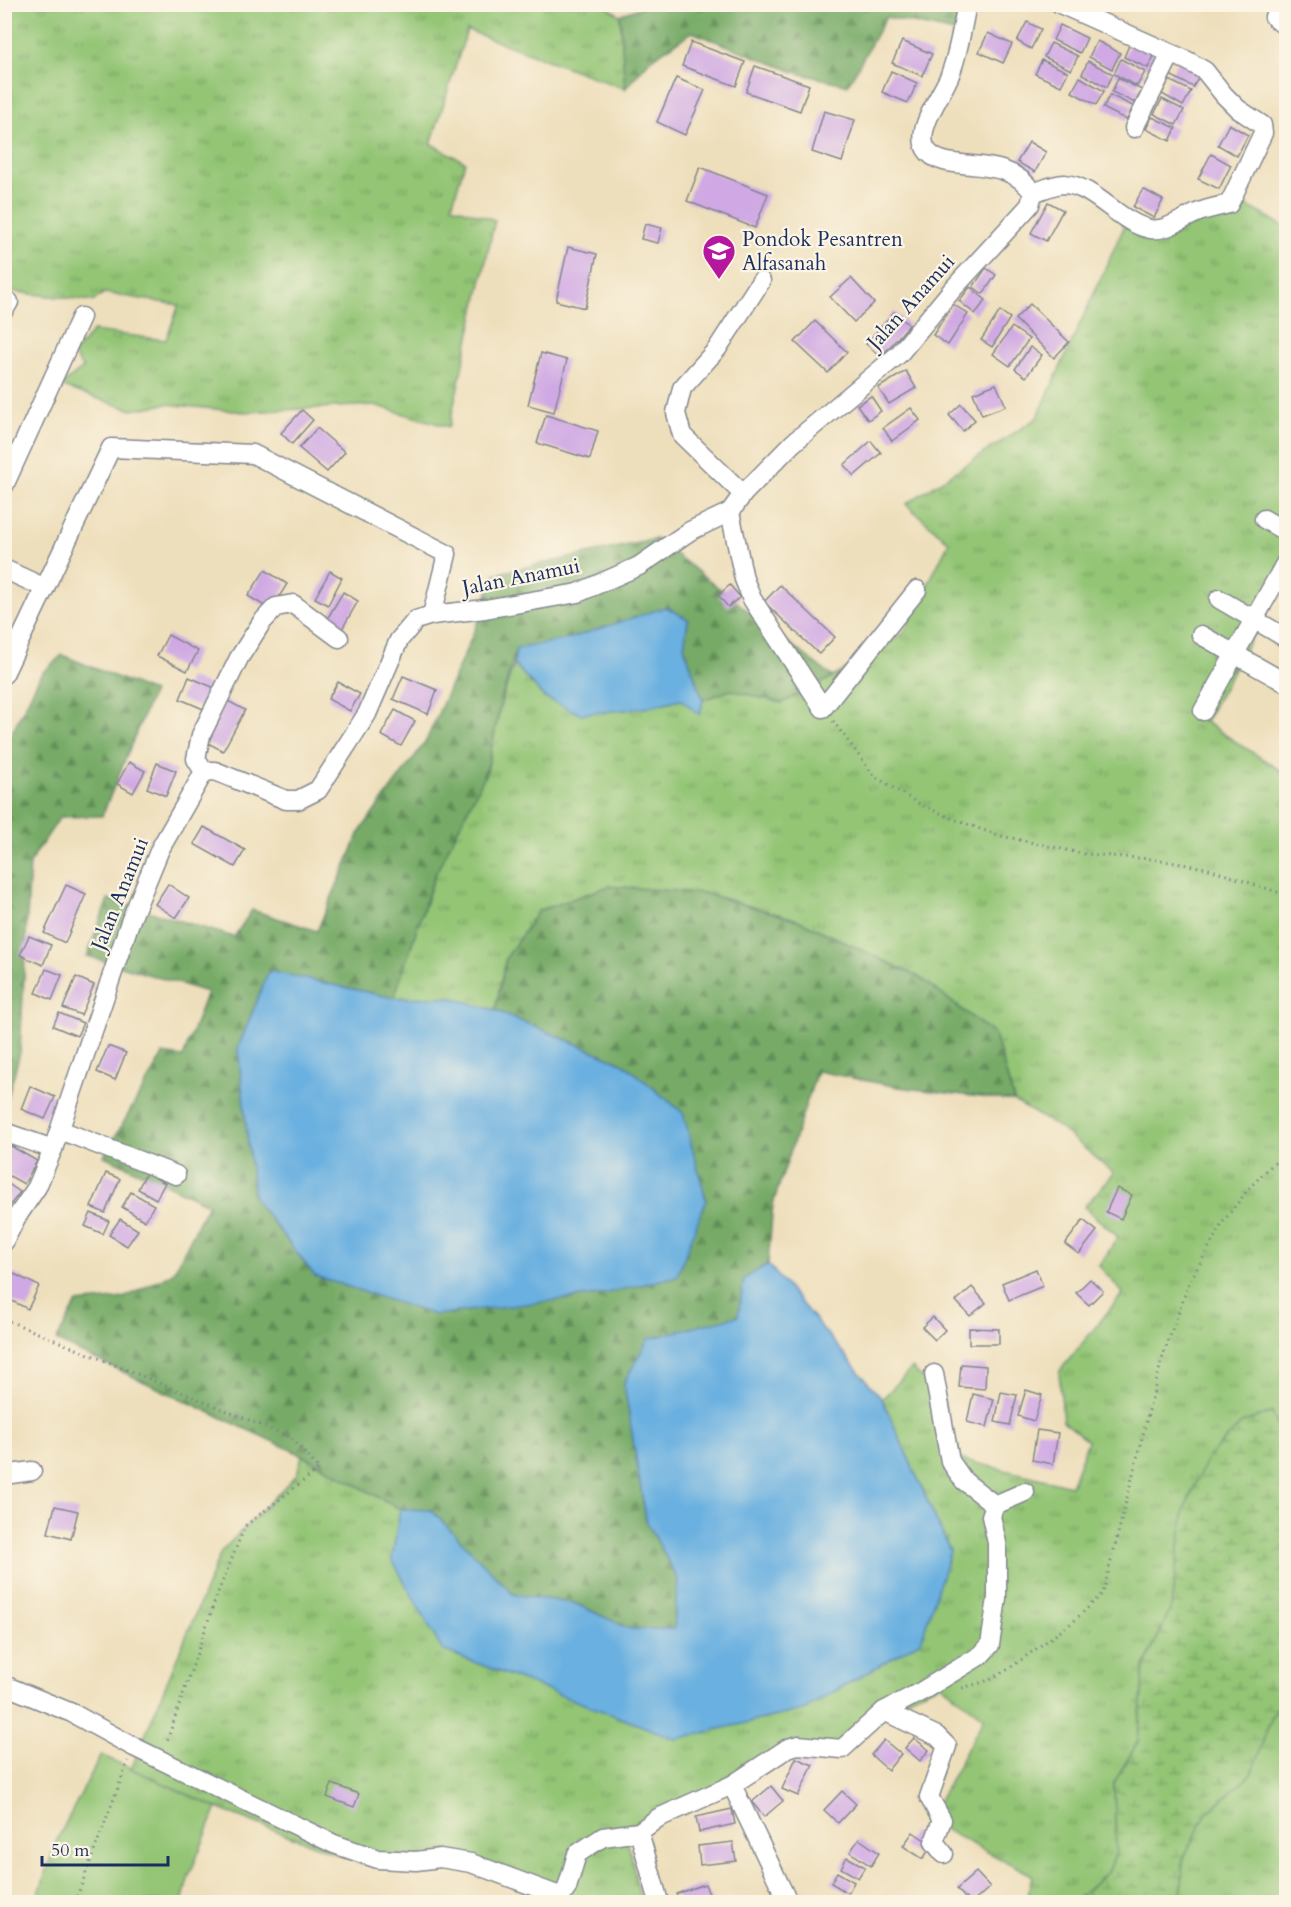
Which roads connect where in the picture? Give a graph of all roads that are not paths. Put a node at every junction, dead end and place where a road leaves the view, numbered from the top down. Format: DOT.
graph roads {
  1 [pos="967,4"];
  2 [pos="1060,4"];
  3 [pos="1280,4"];
  4 [pos="1287,27"];
  5 [pos="1172,54"];
  6 [pos="1134,128"];
  7 [pos="1033,193"];
  8 [pos="761,281"];
  9 [pos="81,316"];
  10 [pos="5,482"];
  11 [pos="743,494"];
  12 [pos="730,512"];
  13 [pos="1264,519"];
  14 [pos="1287,532"];
  15 [pos="1287,562"];
  16 [pos="4,569"];
  17 [pos="45,588"];
  18 [pos="917,590"];
  19 [pos="1219,599"];
  20 [pos="432,615"];
  21 [pos="1255,620"];
  22 [pos="1201,635"];
  23 [pos="339,638"];
  24 [pos="1287,638"];
  25 [pos="1235,654"];
  26 [pos="6,669"];
  27 [pos="1287,683"];
  28 [pos="1203,711"];
  29 [pos="204,772"];
  30 [pos="60,1130"];
  31 [pos="4,1132"];
  32 [pos="53,1149"];
  33 [pos="176,1175"];
  34 [pos="4,1242"];
  35 [pos="934,1374"];
  36 [pos="32,1471"];
  37 [pos="4,1475"];
  38 [pos="1025,1492"];
  39 [pos="995,1505"];
  40 [pos="4,1686"];
  41 [pos="884,1711"];
  42 [pos="732,1785"];
  43 [pos="639,1832"];
  44 [pos="944,1854"];
  45 [pos="659,1902"];
  46 [pos="788,1902"];
  1 -- 7 [label="street"];
  2 -- 5 [label="street"];
  3 -- 4 [label="street"];
  5 -- 6 [label="street"];
  5 -- 7 [label="street"];
  7 -- 11 [label="street, Jalan Anamui"];
  8 -- 11 [label="street"];
  9 -- 10 [label="street"];
  11 -- 12 [label="street, Jalan Anamui"];
  12 -- 18 [label="street"];
  12 -- 20 [label="street, Jalan Anamui"];
  13 -- 14 [label="street"];
  15 -- 21 [label="street"];
  16 -- 17 [label="street"];
  17 -- 20 [label="street"];
  17 -- 26 [label="street"];
  19 -- 21 [label="street"];
  20 -- 29 [label="street, Jalan Anamui"];
  21 -- 24 [label="street"];
  21 -- 25 [label="street"];
  22 -- 25 [label="street"];
  23 -- 29 [label="street"];
  25 -- 27 [label="street"];
  25 -- 28 [label="street"];
  29 -- 30 [label="street, Jalan Anamui"];
  30 -- 32 [label="street, Jalan Anamui"];
  30 -- 33 [label="street"];
  31 -- 32 [label="street"];
  32 -- 34 [label="street, Jalan Anamui"];
  35 -- 39 [label="street"];
  36 -- 37 [label="street"];
  38 -- 39 [label="street"];
  39 -- 41 [label="street"];
  40 -- 43 [label="street"];
  41 -- 42 [label="street"];
  41 -- 44 [label="street"];
  42 -- 43 [label="street"];
  42 -- 46 [label="street"];
  43 -- 45 [label="street"];
}
